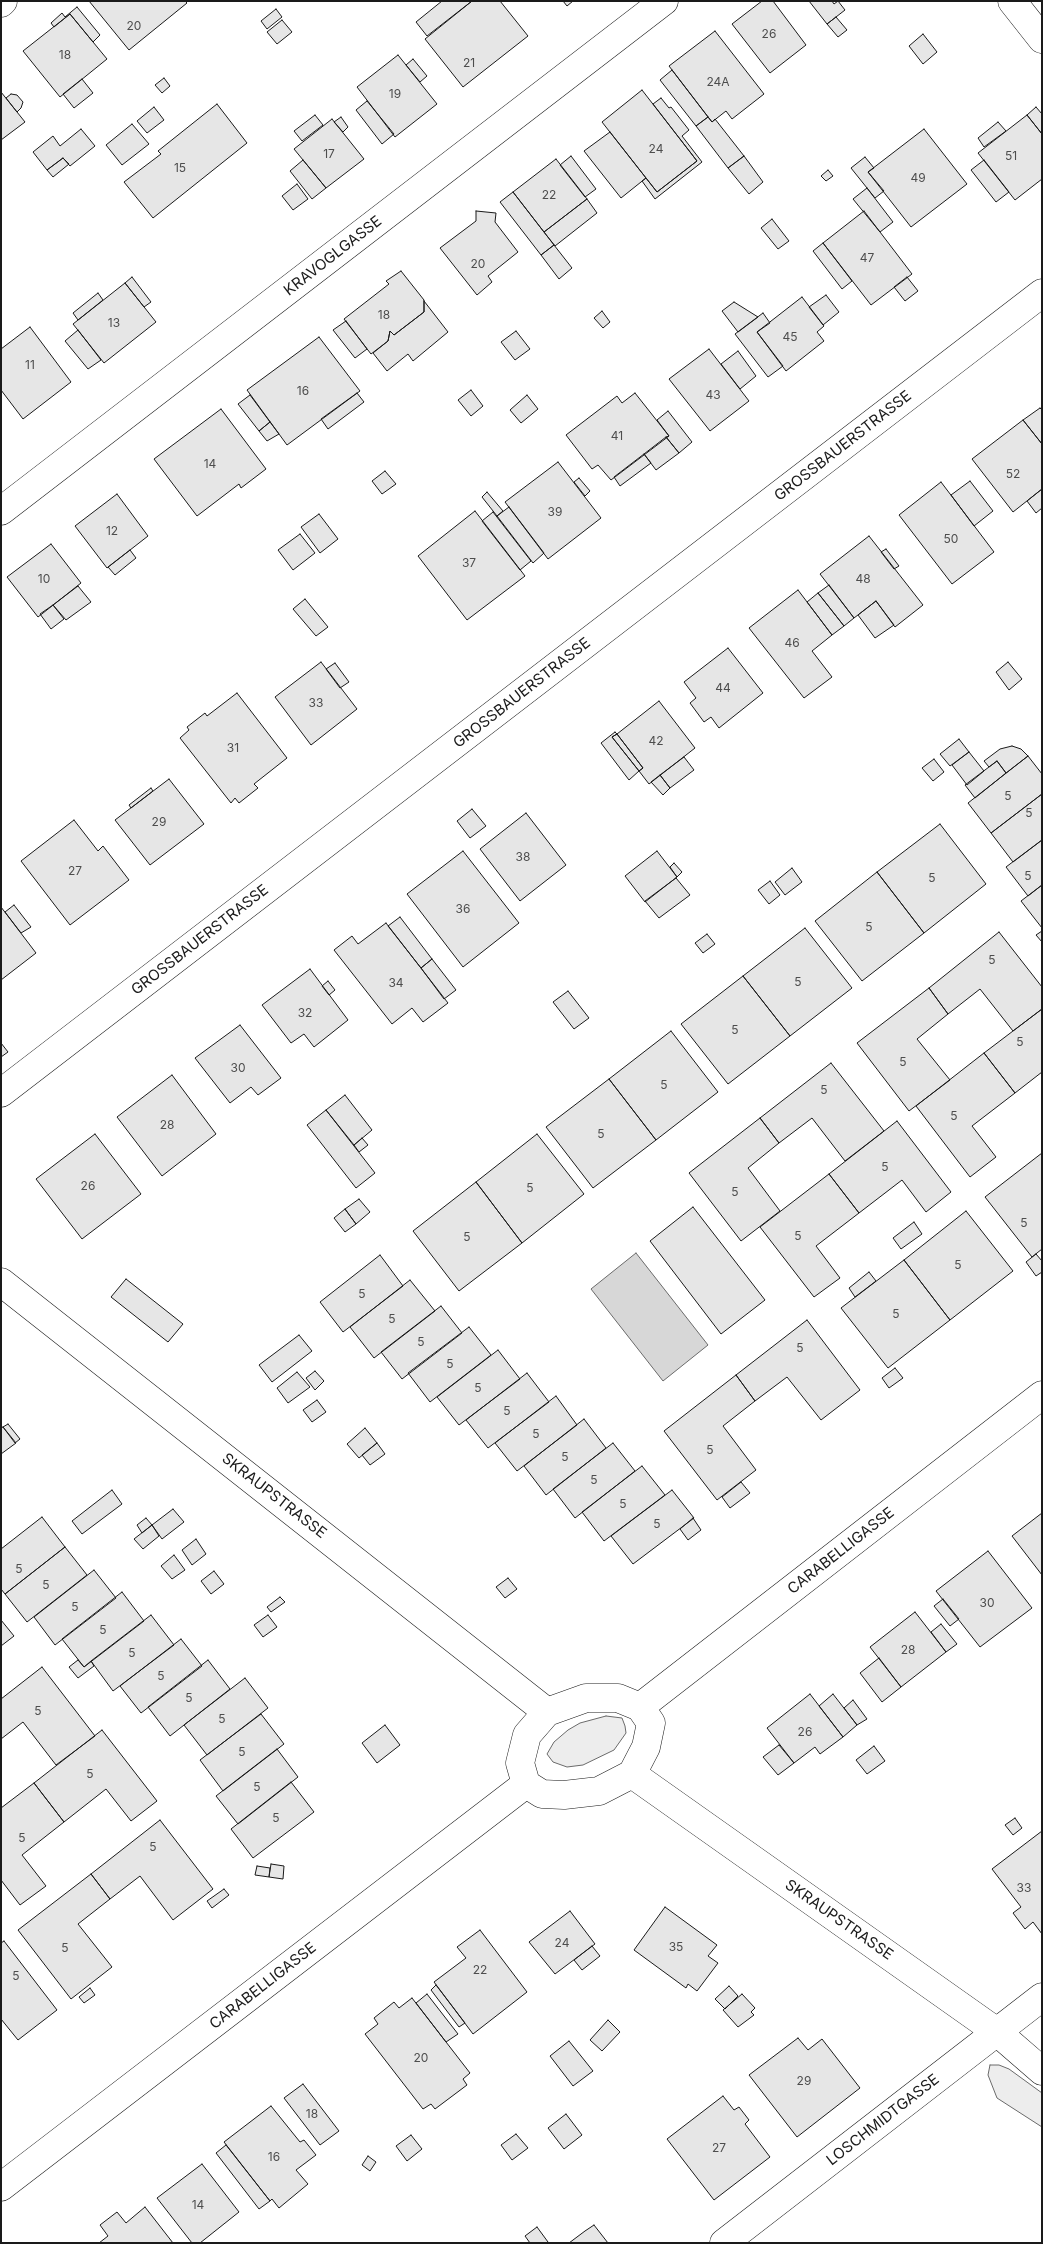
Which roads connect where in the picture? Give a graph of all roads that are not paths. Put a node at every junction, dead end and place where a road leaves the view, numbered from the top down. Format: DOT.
graph roads {
  1 [pos="664,1"];
  2 [pos="1012,1"];
  3 [pos="1042,39"];
  4 [pos="1042,293"];
  5 [pos="1,511"];
  6 [pos="1,1093"];
  7 [pos="1,1282"];
  8 [pos="1042,1395"];
  9 [pos="640,1707"];
  10 [pos="547,1712"];
  11 [pos="632,1774"];
  12 [pos="526,1784"];
  13 [pos="1042,1997"];
  14 [pos="997,2032"];
  15 [pos="1042,2071"];
  16 [pos="1,2187"];
  17 [pos="724,2243"];
  1 -- 5 [label="street, KRAVOGLGASSE"];
  2 -- 3 [label="street"];
  4 -- 6 [label="street, GROSSBAUERSTRASSE"];
  7 -- 10 [label="street, SKRAUPSTRASSE"];
  8 -- 9 [label="street, CARABELLIGASSE"];
  9 -- 10 [label="street"];
  9 -- 11 [label="street"];
  10 -- 12 [label="street"];
  11 -- 12 [label="street"];
  11 -- 14 [label="street, SKRAUPSTRASSE"];
  12 -- 16 [label="street, CARABELLIGASSE"];
  13 -- 14 [label="street, LOSCHMIDTGASSE"];
  14 -- 15 [label="street, SKRAUPSTRASSE"];
  14 -- 17 [label="street, LOSCHMIDTGASSE"];
}
